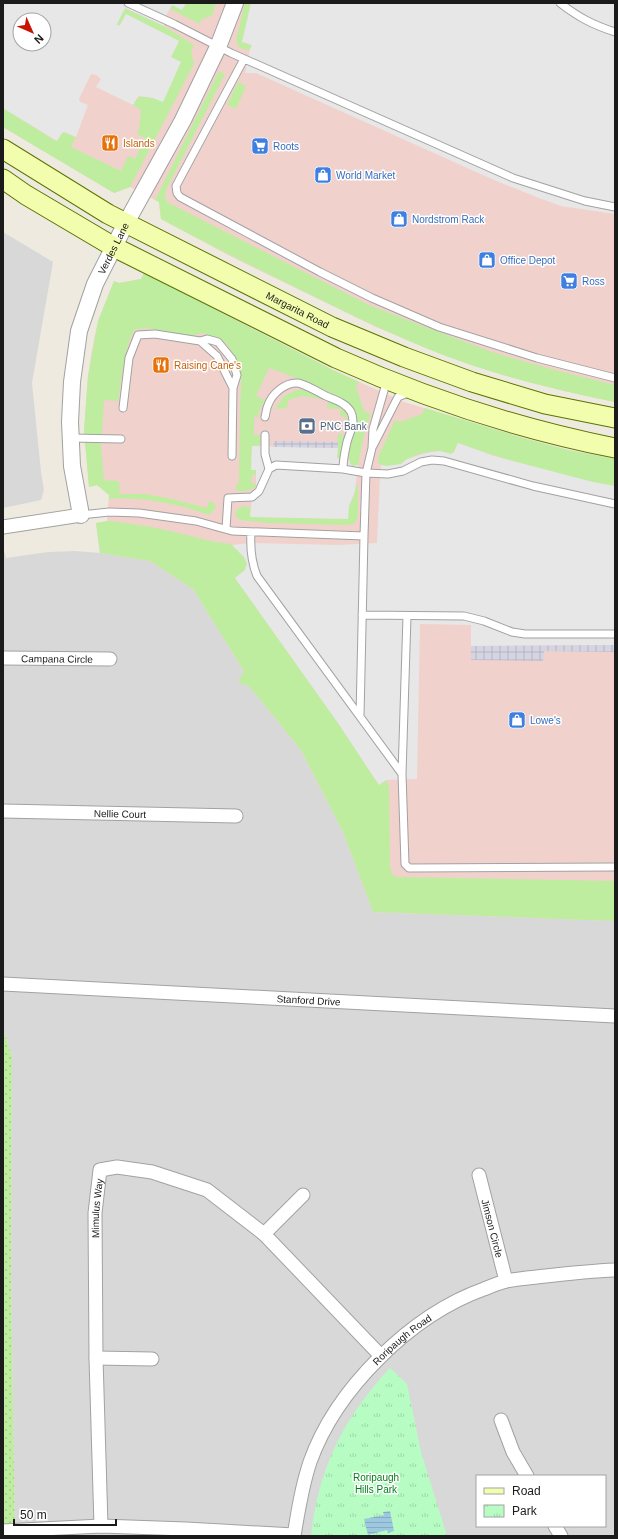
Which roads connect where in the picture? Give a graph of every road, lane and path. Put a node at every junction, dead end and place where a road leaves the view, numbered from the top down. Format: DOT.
graph roads {
  1 [pos="128,3"];
  2 [pos="234,3"];
  3 [pos="560,3"];
  4 [pos="615,32"];
  5 [pos="218,48"];
  6 [pos="244,59"];
  7 [pos="3,149"];
  8 [pos="3,179"];
  9 [pos="615,207"];
  10 [pos="126,223"];
  11 [pos="114,247"];
  12 [pos="200,341"];
  13 [pos="615,378"];
  14 [pos="387,380"];
  15 [pos="233,388"];
  16 [pos="417,392"];
  17 [pos="545,404"];
  18 [pos="123,408"];
  19 [pos="265,418"];
  20 [pos="615,418"];
  21 [pos="264,435"];
  22 [pos="71,438"];
  23 [pos="120,439"];
  24 [pos="372,448"];
  25 [pos="615,448"];
  26 [pos="232,456"];
  27 [pos="343,469"];
  28 [pos="269,470"];
  29 [pos="366,473"];
  30 [pos="615,504"];
  31 [pos="81,515"];
  32 [pos="3,527"];
  33 [pos="226,529"];
  34 [pos="251,532"];
  35 [pos="364,536"];
  36 [pos="362,615"];
  37 [pos="407,616"];
  38 [pos="615,634"];
  39 [pos="3,658"];
  40 [pos="110,659"];
  41 [pos="360,716"];
  42 [pos="402,774"];
  43 [pos="3,810"];
  44 [pos="236,816"];
  45 [pos="615,867"];
  46 [pos="3,984"];
  47 [pos="615,1016"];
  48 [pos="479,1175"];
  49 [pos="303,1195"];
  50 [pos="264,1234"];
  51 [pos="615,1270"];
  52 [pos="506,1281"];
  53 [pos="381,1356"];
  54 [pos="96,1358"];
  55 [pos="152,1359"];
  56 [pos="500,1420"];
  57 [pos="526,1475"];
  58 [pos="101,1526"];
  59 [pos="556,1527"];
  60 [pos="3,1531"];
  61 [pos="294,1536"];
  62 [pos="561,1536"];
  1 -- 5 [label="lane"];
  2 -- 5 [label="street, Verdes Lane"];
  3 -- 4 [label="lane"];
  5 -- 6 [label="lane"];
  5 -- 10 [label="street, Verdes Lane"];
  6 -- 9 [label="lane"];
  6 -- 13 [label="lane"];
  7 -- 10 [label="main road, Margarita Road"];
  8 -- 11 [label="main road"];
  10 -- 11 [label="street, Verdes Lane"];
  10 -- 17 [label="main road, Margarita Road"];
  11 -- 14 [label="main road"];
  11 -- 22 [label="street, Verdes Lane"];
  12 -- 15 [label="lane"];
  12 -- 15 [label="lane"];
  12 -- 18 [label="lane"];
  14 -- 16 [label="main road"];
  14 -- 17 [label="main road"];
  14 -- 24 [label="lane"];
  15 -- 26 [label="lane"];
  16 -- 24 [label="lane"];
  16 -- 25 [label="main road"];
  17 -- 20 [label="main road, Margarita Road"];
  19 -- 27 [label="lane"];
  21 -- 28 [label="lane"];
  22 -- 23 [label="lane"];
  22 -- 31 [label="street, Verdes Lane"];
  24 -- 29 [label="lane"];
  27 -- 28 [label="lane"];
  27 -- 29 [label="lane"];
  28 -- 33 [label="lane"];
  29 -- 30 [label="lane"];
  29 -- 35 [label="lane"];
  31 -- 32 [label="street"];
  31 -- 33 [label="lane"];
  33 -- 34 [label="lane"];
  34 -- 35 [label="lane"];
  34 -- 41 [label="lane"];
  35 -- 36 [label="lane"];
  36 -- 37 [label="lane"];
  36 -- 41 [label="lane"];
  37 -- 38 [label="lane"];
  37 -- 42 [label="lane"];
  39 -- 40 [label="street, Campana Circle"];
  41 -- 42 [label="lane"];
  42 -- 45 [label="lane"];
  43 -- 44 [label="street, Nellie Court"];
  46 -- 47 [label="street, Stanford Drive"];
  48 -- 52 [label="street, Jimson Circle"];
  49 -- 50 [label="street"];
  50 -- 53 [label="street, Mimulus Way"];
  50 -- 54 [label="street, Mimulus Way"];
  51 -- 52 [label="street, Roripaugh Road"];
  52 -- 53 [label="street, Roripaugh Road"];
  53 -- 61 [label="street, Roripaugh Road"];
  54 -- 55 [label="street"];
  54 -- 58 [label="street, Mimulus Way"];
  56 -- 57 [label="street"];
  58 -- 60 [label="street"];
  58 -- 61 [label="street"];
  59 -- 62 [label="street"];
}
